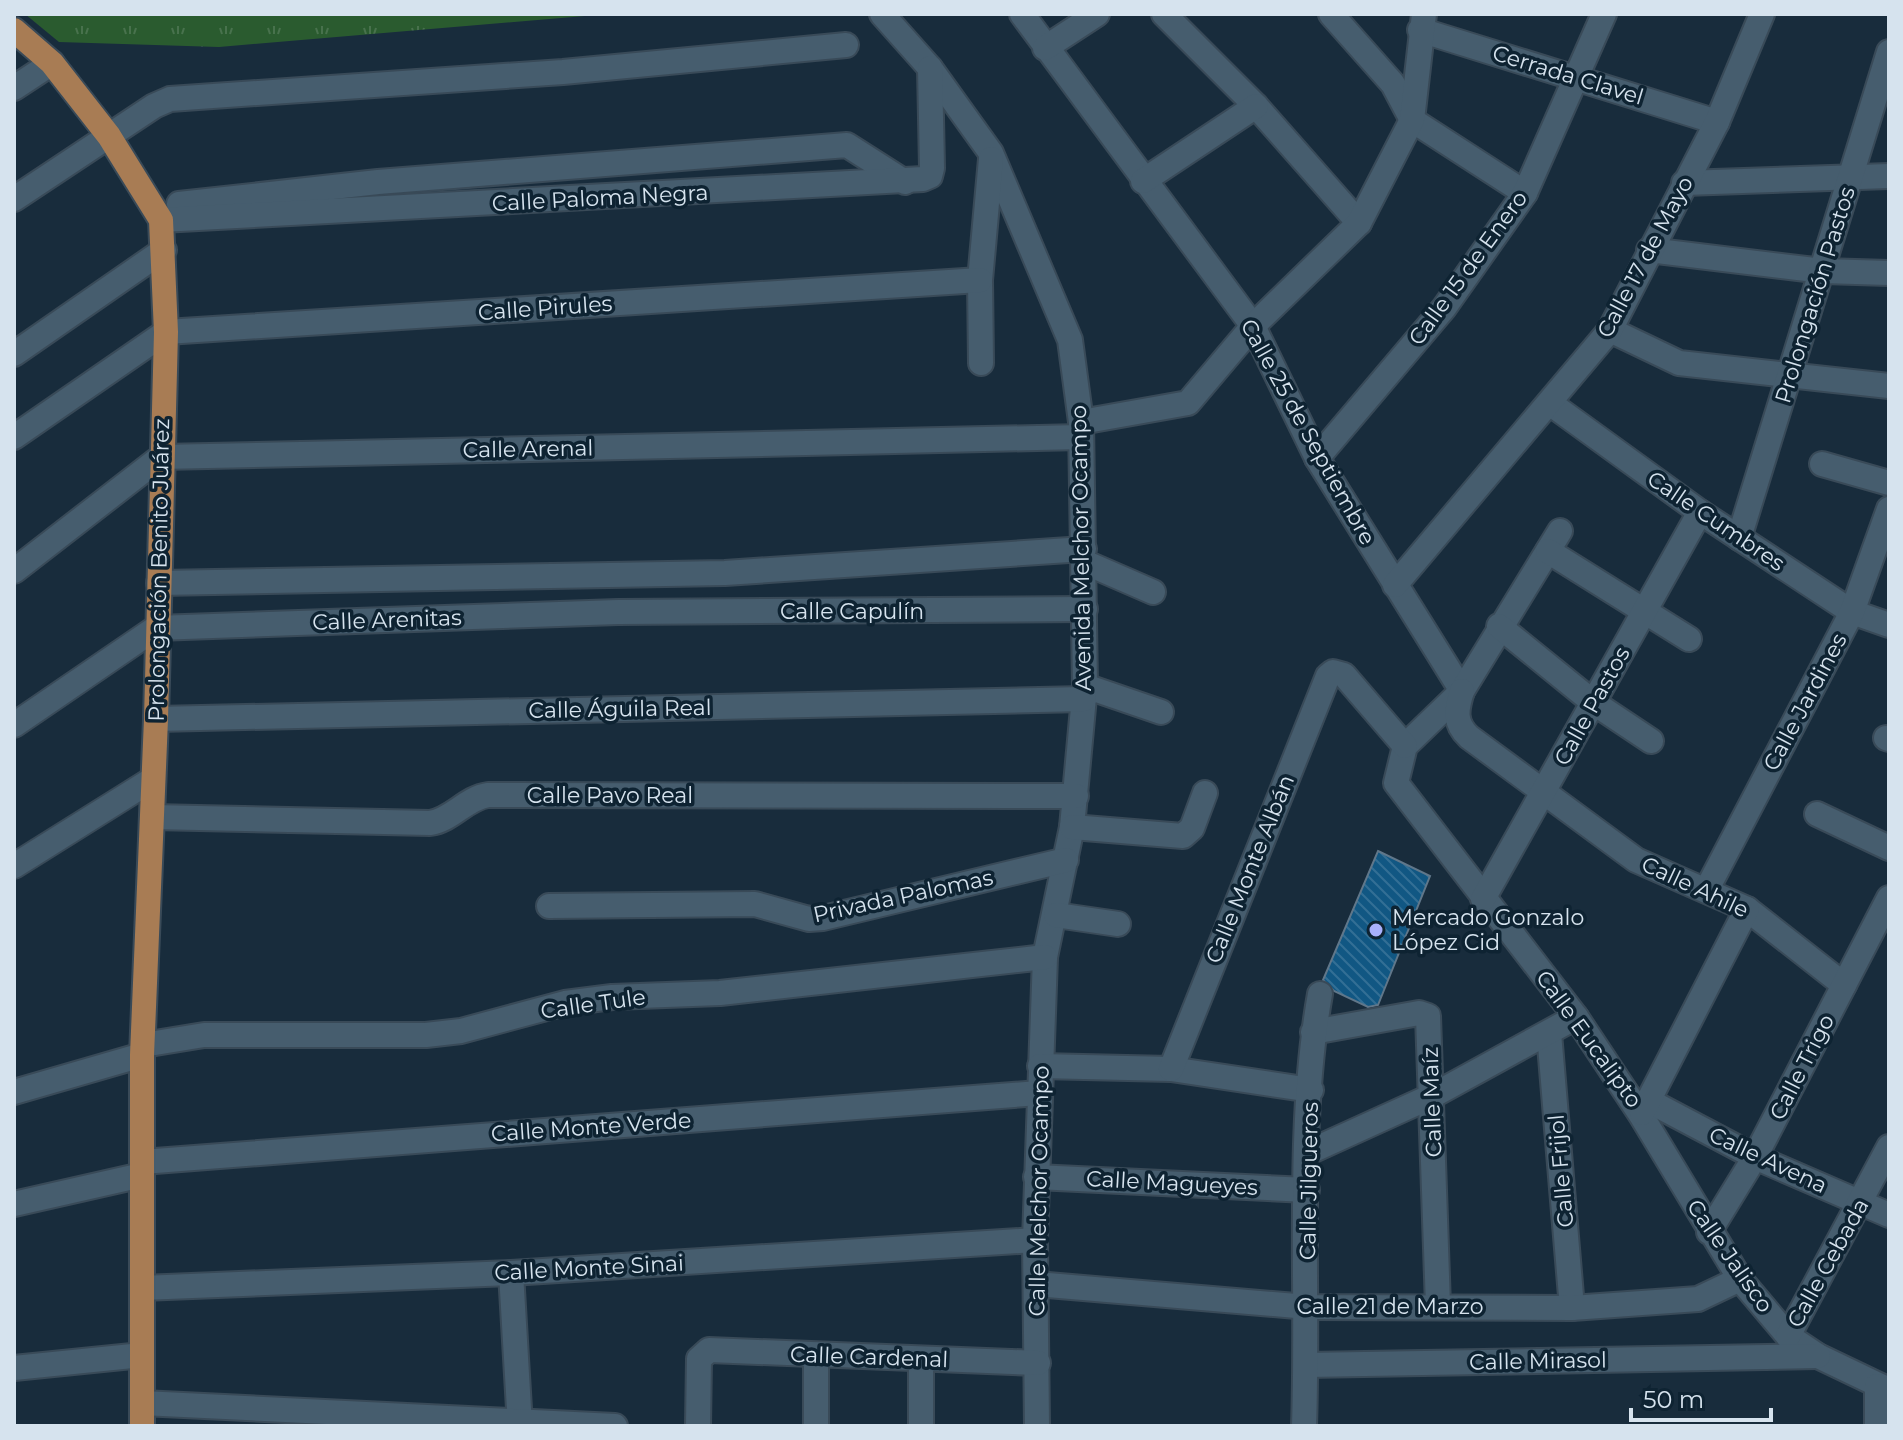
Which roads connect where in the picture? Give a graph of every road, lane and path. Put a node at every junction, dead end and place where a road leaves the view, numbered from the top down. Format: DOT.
graph roads {
  1 [pos="882,14"];
  2 [pos="1022,14"];
  3 [pos="1097,14"];
  4 [pos="1164,14"];
  5 [pos="1331,14"];
  6 [pos="1604,14"];
  7 [pos="1762,14"];
  8 [pos="1422,22"];
  9 [pos="14,30"];
  10 [pos="846,45"];
  11 [pos="1045,48"];
  12 [pos="1889,52"];
  13 [pos="52,63"];
  14 [pos="930,68"];
  15 [pos="1574,76"];
  16 [pos="14,88"];
  17 [pos="1256,106"];
  18 [pos="1412,120"];
  19 [pos="1717,122"];
  20 [pos="109,136"];
  21 [pos="991,153"];
  22 [pos="1889,176"];
  23 [pos="1852,177"];
  24 [pos="1143,181"];
  25 [pos="905,182"];
  26 [pos="1684,183"];
  27 [pos="1525,193"];
  28 [pos="14,199"];
  29 [pos="157,214"];
  30 [pos="1359,223"];
  31 [pos="164,250"];
  32 [pos="1649,250"];
  33 [pos="1823,271"];
  34 [pos="1889,273"];
  35 [pos="980,280"];
  36 [pos="1253,326"];
  37 [pos="1610,330"];
  38 [pos="166,332"];
  39 [pos="14,354"];
  40 [pos="981,363"];
  41 [pos="1790,375"];
  42 [pos="1889,386"];
  43 [pos="1551,404"];
  44 [pos="1081,430"];
  45 [pos="14,437"];
  46 [pos="161,457"];
  47 [pos="1317,458"];
  48 [pos="1822,464"];
  49 [pos="1889,483"];
  50 [pos="1889,509"];
  51 [pos="1700,512"];
  52 [pos="1739,538"];
  53 [pos="1084,556"];
  54 [pos="14,571"];
  55 [pos="159,583"];
  56 [pos="1395,585"];
  57 [pos="1153,592"];
  58 [pos="1085,609"];
  59 [pos="1645,610"];
  60 [pos="618,612"];
  61 [pos="1852,612"];
  62 [pos="1889,625"];
  63 [pos="1499,626"];
  64 [pos="156,628"];
  65 [pos="1689,639"];
  66 [pos="1462,691"];
  67 [pos="1085,692"];
  68 [pos="1594,703"];
  69 [pos="1161,712"];
  70 [pos="156,719"];
  71 [pos="14,725"];
  72 [pos="1651,741"];
  73 [pos="1405,746"];
  74 [pos="153,779"];
  75 [pos="1205,793"];
  76 [pos="1544,793"];
  77 [pos="1076,796"];
  78 [pos="1817,814"];
  79 [pos="152,817"];
  80 [pos="1072,827"];
  81 [pos="1889,848"];
  82 [pos="1066,860"];
  83 [pos="14,866"];
  84 [pos="1707,889"];
  85 [pos="1889,898"];
  86 [pos="1483,899"];
  87 [pos="549,906"];
  88 [pos="1747,909"];
  89 [pos="1056,915"];
  90 [pos="1118,924"];
  91 [pos="1045,957"];
  92 [pos="1844,985"];
  93 [pos="1320,994"];
  94 [pos="1576,1017"];
  95 [pos="1313,1032"];
  96 [pos="1549,1033"];
  97 [pos="143,1050"];
  98 [pos="1040,1066"];
  99 [pos="1171,1069"];
  100 [pos="1311,1090"];
  101 [pos="14,1092"];
  102 [pos="1039,1093"];
  103 [pos="1432,1096"];
  104 [pos="1645,1108"];
  105 [pos="1889,1147"];
  106 [pos="1309,1152"];
  107 [pos="1755,1157"];
  108 [pos="142,1169"];
  109 [pos="1036,1177"];
  110 [pos="1307,1190"];
  111 [pos="1861,1203"];
  112 [pos="14,1204"];
  113 [pos="1889,1215"];
  114 [pos="1709,1232"];
  115 [pos="1035,1240"];
  116 [pos="511,1273"];
  117 [pos="1740,1279"];
  118 [pos="1036,1284"];
  119 [pos="142,1288"];
  120 [pos="1438,1306"];
  121 [pos="1308,1307"];
  122 [pos="1572,1308"];
  123 [pos="1788,1336"];
  124 [pos="142,1355"];
  125 [pos="816,1355"];
  126 [pos="1818,1356"];
  127 [pos="921,1359"];
  128 [pos="1038,1363"];
  129 [pos="1306,1365"];
  130 [pos="14,1368"];
  131 [pos="1883,1388"];
  132 [pos="142,1414"];
  133 [pos="266,1417"];
  134 [pos="520,1424"];
  135 [pos="615,1426"];
  136 [pos="698,1426"];
  137 [pos="816,1426"];
  138 [pos="921,1426"];
  139 [pos="1037,1426"];
  140 [pos="1304,1426"];
  141 [pos="1877,1426"];
  1 -- 14 [label="street, Avenida Melchor Ocampo"];
  2 -- 11 [label="street, Calle 25 de Septiembre"];
  3 -- 11 [label="street"];
  4 -- 17 [label="street"];
  5 -- 18 [label="street"];
  6 -- 15 [label="street, Calle 15 de Enero"];
  7 -- 19 [label="street, Calle 17 de Mayo"];
  8 -- 15 [label="street, Cerrada Clavel"];
  8 -- 18 [label="street"];
  9 -- 13 [label="main road, Prolongación Benito Juárez"];
  10 -- 20 [label="street"];
  11 -- 24 [label="street, Calle 25 de Septiembre"];
  12 -- 23 [label="street, Prolongación Pastos"];
  13 -- 16 [label="street"];
  13 -- 20 [label="main road, Prolongación Benito Juárez"];
  14 -- 21 [label="street, Avenida Melchor Ocampo"];
  14 -- 25 [label="street"];
  15 -- 19 [label="street, Cerrada Clavel"];
  15 -- 27 [label="street, Calle 15 de Enero"];
  17 -- 24 [label="street"];
  17 -- 30 [label="street"];
  18 -- 27 [label="street"];
  18 -- 30 [label="street, Calle Arenal"];
  19 -- 26 [label="street, Calle 17 de Mayo"];
  20 -- 28 [label="street"];
  20 -- 29 [label="main road, Prolongación Benito Juárez"];
  21 -- 35 [label="street"];
  21 -- 44 [label="street, Avenida Melchor Ocampo"];
  22 -- 23 [label="street"];
  23 -- 26 [label="street"];
  23 -- 33 [label="street, Prolongación Pastos"];
  24 -- 36 [label="street, Calle 25 de Septiembre"];
  25 -- 29 [label="street, Calle Paloma Negra"];
  25 -- 29 [label="street"];
  26 -- 32 [label="street, Calle 17 de Mayo"];
  27 -- 47 [label="street, Calle 15 de Enero"];
  29 -- 31 [label="main road, Prolongación Benito Juárez"];
  30 -- 36 [label="street, Calle Arenal"];
  31 -- 38 [label="main road, Prolongación Benito Juárez"];
  31 -- 39 [label="street"];
  32 -- 33 [label="street"];
  32 -- 37 [label="street, Calle 17 de Mayo"];
  33 -- 34 [label="street"];
  33 -- 41 [label="street, Prolongación Pastos"];
  35 -- 38 [label="street, Calle Pirules"];
  35 -- 40 [label="street"];
  36 -- 44 [label="street, Calle Arenal"];
  36 -- 47 [label="street, Calle 25 de Septiembre"];
  37 -- 41 [label="street"];
  37 -- 43 [label="street, Calle 17 de Mayo"];
  38 -- 45 [label="street"];
  38 -- 46 [label="main road, Prolongación Benito Juárez"];
  41 -- 42 [label="street"];
  41 -- 52 [label="street, Prolongación Pastos"];
  43 -- 51 [label="street, Calle Cumbres"];
  43 -- 56 [label="street, Calle 17 de Mayo"];
  44 -- 46 [label="street, Calle Arenal"];
  44 -- 53 [label="street, Avenida Melchor Ocampo"];
  46 -- 54 [label="street"];
  46 -- 55 [label="main road, Prolongación Benito Juárez"];
  47 -- 56 [label="street, Calle 25 de Septiembre"];
  48 -- 49 [label="street"];
  50 -- 61 [label="street, Calle Jardines"];
  51 -- 52 [label="street, Calle Cumbres"];
  51 -- 59 [label="street, Calle Pastos"];
  52 -- 61 [label="street, Calle Cumbres"];
  53 -- 55 [label="street"];
  53 -- 57 [label="street"];
  53 -- 58 [label="street, Avenida Melchor Ocampo"];
  55 -- 64 [label="main road, Prolongación Benito Juárez"];
  56 -- 66 [label="street, Calle 25 de Septiembre"];
  58 -- 60 [label="street, Calle Capulín"];
  58 -- 67 [label="street, Avenida Melchor Ocampo"];
  59 -- 63 [label="street"];
  59 -- 65 [label="street"];
  59 -- 68 [label="street, Calle Pastos"];
  60 -- 64 [label="street, Calle Arenitas"];
  61 -- 62 [label="street, Calle Cumbres"];
  61 -- 84 [label="street, Calle Jardines"];
  63 -- 66 [label="street"];
  63 -- 68 [label="street"];
  64 -- 70 [label="main road, Prolongación Benito Juárez"];
  64 -- 71 [label="street"];
  66 -- 73 [label="street"];
  66 -- 76 [label="street, Calle Ahile"];
  67 -- 69 [label="street"];
  67 -- 70 [label="street, Calle Águila Real"];
  67 -- 77 [label="street, Avenida Melchor Ocampo"];
  68 -- 72 [label="street"];
  68 -- 76 [label="street, Calle Pastos"];
  70 -- 74 [label="main road, Prolongación Benito Juárez"];
  73 -- 86 [label="street, Calle Eucalipto"];
  73 -- 99 [label="street, Calle Monte Albán"];
  74 -- 79 [label="main road, Prolongación Benito Juárez"];
  74 -- 83 [label="street"];
  75 -- 80 [label="street"];
  76 -- 84 [label="street, Calle Ahile"];
  76 -- 86 [label="street, Calle Pastos"];
  77 -- 79 [label="street, Calle Pavo Real"];
  77 -- 80 [label="street, Avenida Melchor Ocampo"];
  78 -- 81 [label="street"];
  79 -- 97 [label="main road, Prolongación Benito Juárez"];
  80 -- 82 [label="street, Avenida Melchor Ocampo"];
  82 -- 87 [label="street, Privada Palomas"];
  82 -- 89 [label="street, Avenida Melchor Ocampo"];
  84 -- 88 [label="street, Calle Ahile"];
  85 -- 92 [label="street, Calle Trigo"];
  86 -- 94 [label="street, Calle Eucalipto"];
  88 -- 92 [label="street, Calle Ahile"];
  88 -- 104 [label="street, Calle Eucalipto"];
  89 -- 90 [label="street"];
  89 -- 91 [label="street, Avenida Melchor Ocampo"];
  91 -- 97 [label="street, Calle Tule"];
  91 -- 98 [label="street, Calle Melchor Ocampo"];
  92 -- 107 [label="street, Calle Trigo"];
  93 -- 95 [label="street, Calle Jilgueros"];
  94 -- 96 [label="street"];
  94 -- 104 [label="street, Calle Eucalipto"];
  95 -- 100 [label="street, Calle Jilgueros"];
  95 -- 103 [label="street, Calle Maíz"];
  96 -- 103 [label="street"];
  96 -- 122 [label="street, Calle Frijol"];
  97 -- 101 [label="street, Calle Tule"];
  97 -- 108 [label="main road, Prolongación Benito Juárez"];
  98 -- 99 [label="street"];
  98 -- 102 [label="street, Calle Melchor Ocampo"];
  99 -- 100 [label="street"];
  100 -- 106 [label="street, Calle Jilgueros"];
  102 -- 108 [label="street, Calle Monte Verde"];
  102 -- 109 [label="street, Calle Melchor Ocampo"];
  103 -- 106 [label="street"];
  103 -- 120 [label="street, Calle Maíz"];
  104 -- 107 [label="street, Calle Avena"];
  104 -- 114 [label="street, Calle Jalisco"];
  105 -- 111 [label="street, Calle Cebada"];
  106 -- 110 [label="street, Calle Jilgueros"];
  107 -- 111 [label="street, Calle Avena"];
  107 -- 114 [label="street, Calle Trigo"];
  108 -- 112 [label="street, Calle Monte Verde"];
  108 -- 119 [label="main road, Prolongación Benito Juárez"];
  109 -- 110 [label="street, Calle Magueyes"];
  109 -- 115 [label="street, Calle Melchor Ocampo"];
  110 -- 121 [label="street, Calle Jilgueros"];
  111 -- 113 [label="street, Calle Avena"];
  111 -- 123 [label="street, Calle Cebada"];
  114 -- 117 [label="street, Calle Jalisco"];
  115 -- 116 [label="street, Calle Monte Sinai"];
  115 -- 118 [label="street, Calle Melchor Ocampo"];
  116 -- 119 [label="street, Calle Monte Sinai"];
  116 -- 134 [label="street"];
  117 -- 122 [label="street, Calle 21 de Marzo"];
  117 -- 123 [label="street, Calle Jalisco"];
  118 -- 121 [label="street, Calle 21 de Marzo"];
  118 -- 128 [label="street, Calle Melchor Ocampo"];
  119 -- 124 [label="main road, Prolongación Benito Juárez"];
  120 -- 121 [label="street, Calle 21 de Marzo"];
  120 -- 122 [label="street, Calle 21 de Marzo"];
  121 -- 129 [label="street, Calle Jilgueros"];
  123 -- 126 [label="street, Calle Jalisco"];
  124 -- 130 [label="street"];
  124 -- 132 [label="main road, Prolongación Benito Juárez"];
  125 -- 127 [label="street, Calle Cardenal"];
  125 -- 136 [label="street, Calle Cardenal"];
  125 -- 137 [label="street"];
  126 -- 129 [label="street, Calle Mirasol"];
  126 -- 131 [label="street, Calle Jalisco"];
  127 -- 128 [label="street, Calle Cardenal"];
  127 -- 138 [label="street"];
  128 -- 139 [label="street, Calle Melchor Ocampo"];
  129 -- 140 [label="street, Calle Jilgueros"];
  131 -- 141 [label="street"];
  132 -- 133 [label="street"];
  133 -- 134 [label="street"];
  134 -- 135 [label="street"];
}
